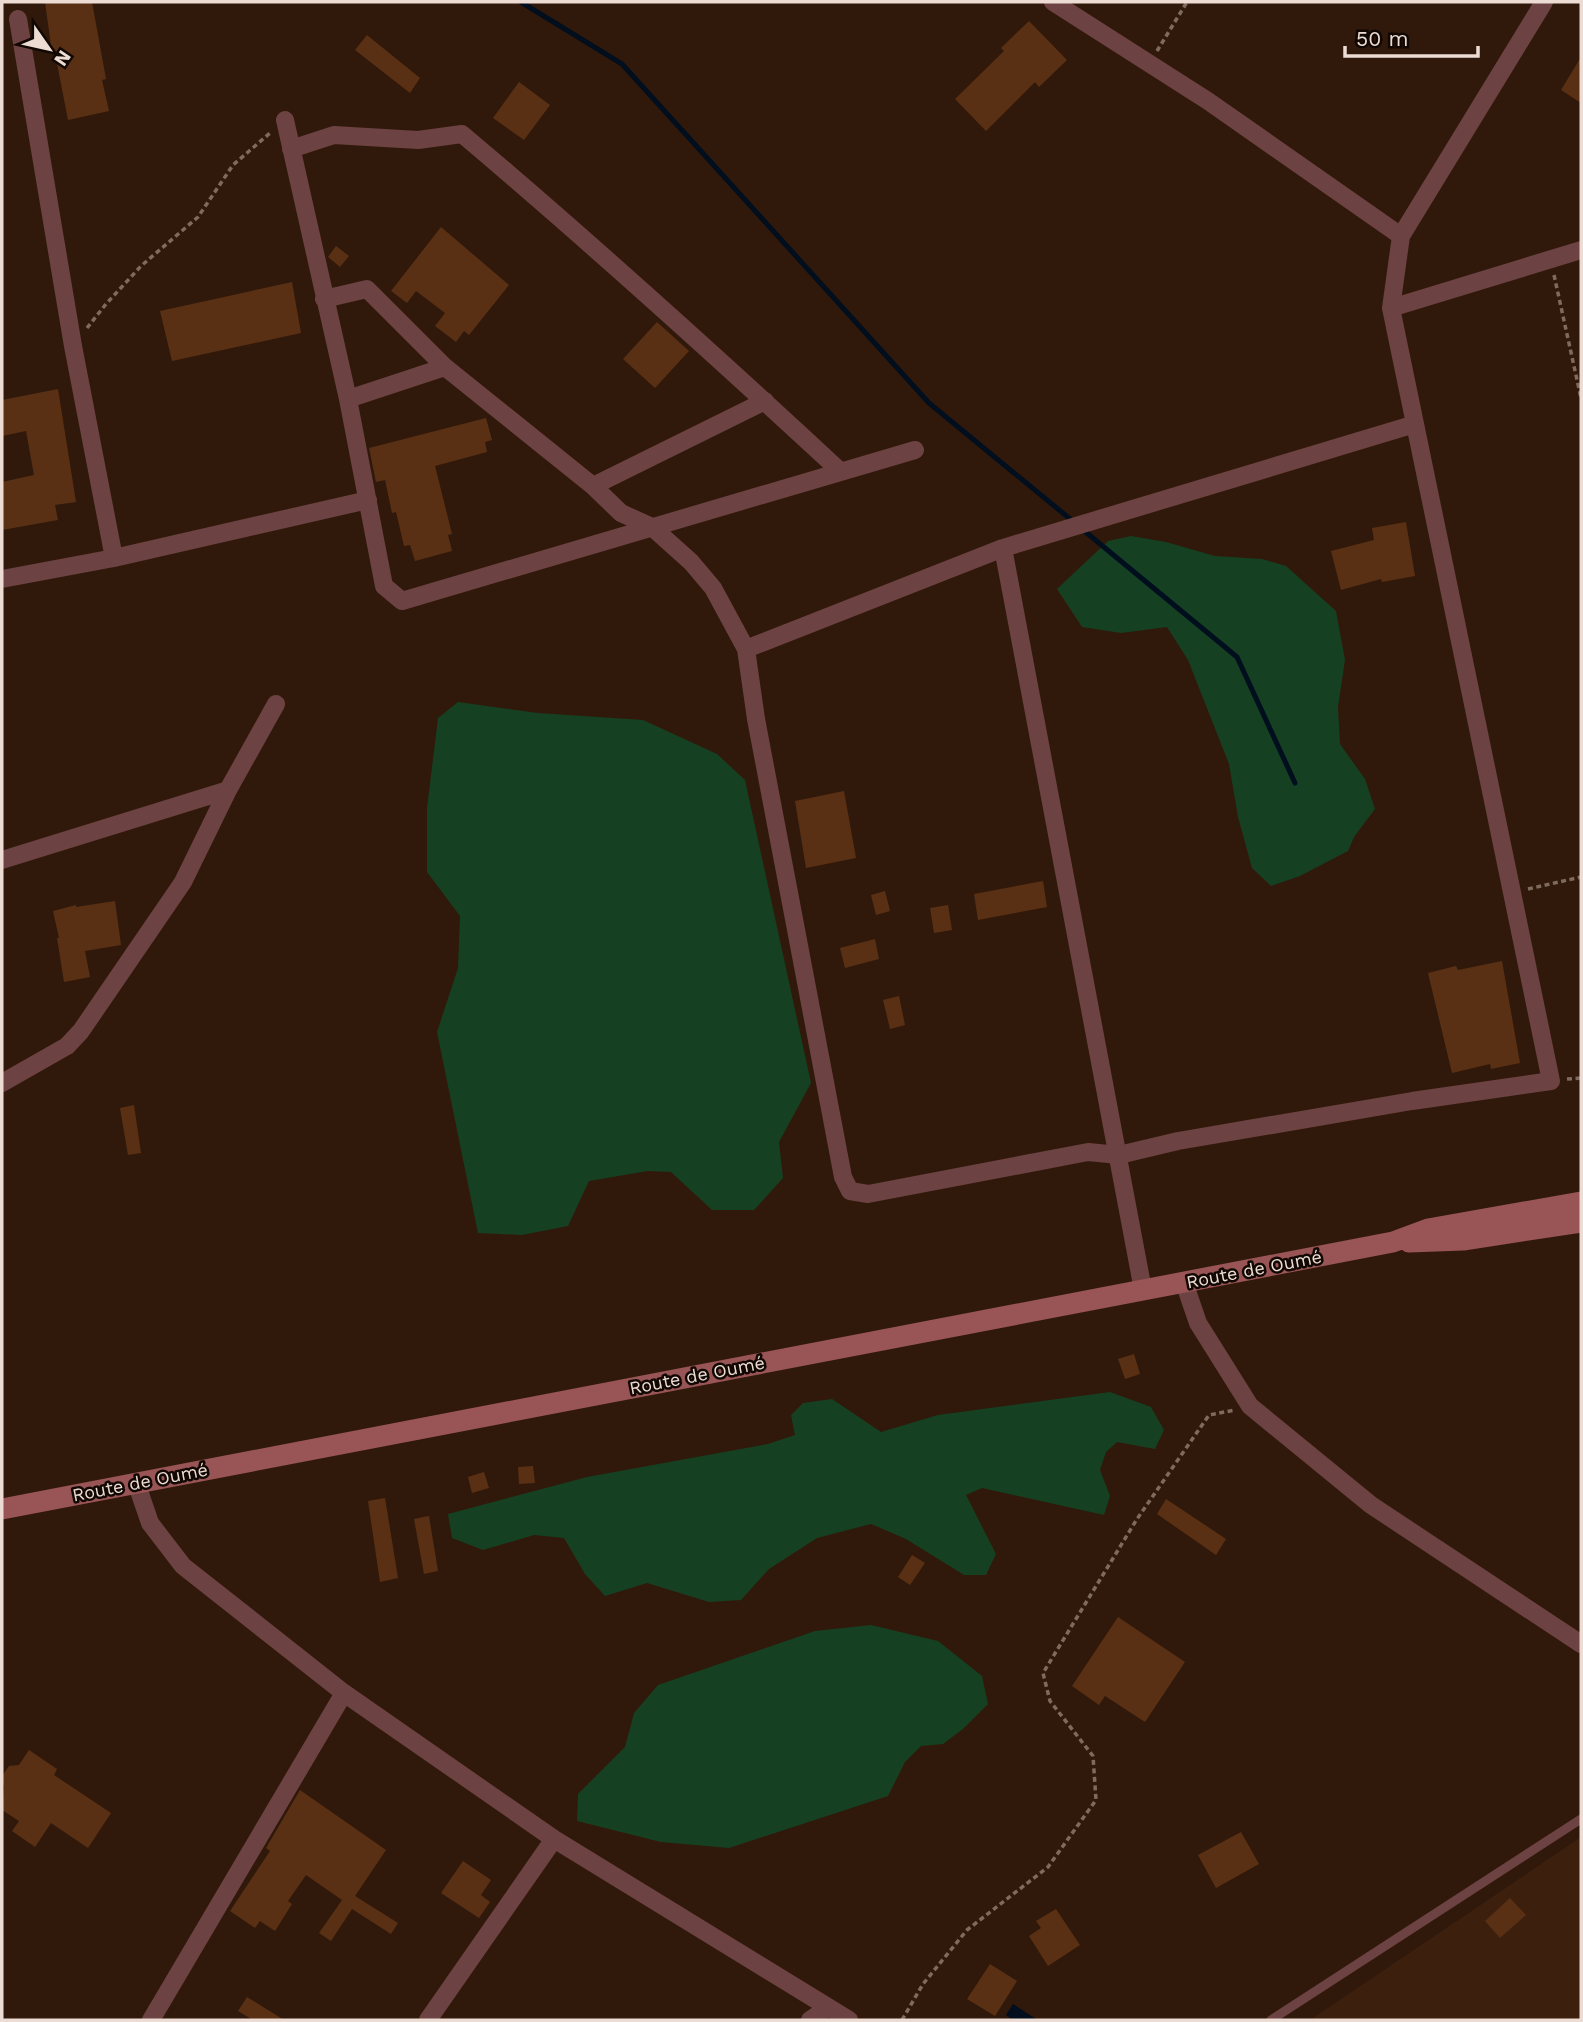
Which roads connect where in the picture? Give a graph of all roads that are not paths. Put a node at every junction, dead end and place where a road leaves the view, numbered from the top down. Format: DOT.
graph roads {
  1 [pos="1053,2"];
  2 [pos="1544,2"];
  3 [pos="18,19"];
  4 [pos="285,120"];
  5 [pos="291,149"];
  6 [pos="1401,236"];
  7 [pos="1581,250"];
  8 [pos="324,299"];
  9 [pos="1391,307"];
  10 [pos="444,367"];
  11 [pos="348,399"];
  12 [pos="765,401"];
  13 [pos="1415,424"];
  14 [pos="915,450"];
  15 [pos="841,472"];
  16 [pos="593,486"];
  17 [pos="368,500"];
  18 [pos="652,527"];
  19 [pos="1003,548"];
  20 [pos="114,558"];
  21 [pos="2,579"];
  22 [pos="746,649"];
  23 [pos="276,704"];
  24 [pos="228,790"];
  25 [pos="2,860"];
  26 [pos="2,1083"];
  27 [pos="1119,1154"];
  28 [pos="1581,1202"];
  29 [pos="1581,1222"];
  30 [pos="1393,1242"];
  31 [pos="1184,1282"];
  32 [pos="1143,1290"];
  33 [pos="136,1482"];
  34 [pos="2,1509"];
  35 [pos="1581,1644"];
  36 [pos="344,1693"];
  37 [pos="1581,1819"];
  38 [pos="554,1839"];
  39 [pos="828,2008"];
  40 [pos="151,2020"];
  41 [pos="428,2020"];
  42 [pos="810,2020"];
  43 [pos="849,2020"];
  44 [pos="1270,2020"];
  1 -- 6 [label="street"];
  2 -- 6 [label="street"];
  3 -- 20 [label="street"];
  4 -- 5 [label="street"];
  5 -- 8 [label="street"];
  5 -- 12 [label="street"];
  6 -- 9 [label="street"];
  7 -- 9 [label="street"];
  8 -- 10 [label="street"];
  8 -- 11 [label="street"];
  9 -- 13 [label="street"];
  10 -- 11 [label="street"];
  10 -- 16 [label="street"];
  11 -- 17 [label="street"];
  12 -- 15 [label="street"];
  12 -- 16 [label="street"];
  13 -- 19 [label="street"];
  13 -- 27 [label="street"];
  14 -- 15 [label="street"];
  15 -- 18 [label="street"];
  16 -- 18 [label="street"];
  17 -- 18 [label="street"];
  17 -- 20 [label="street"];
  18 -- 22 [label="street"];
  19 -- 22 [label="street"];
  19 -- 27 [label="street"];
  20 -- 21 [label="street"];
  22 -- 27 [label="street"];
  23 -- 24 [label="street"];
  24 -- 25 [label="street"];
  24 -- 26 [label="street"];
  27 -- 32 [label="street"];
  28 -- 30 [label="main road"];
  29 -- 30 [label="main road"];
  30 -- 31 [label="main road, Route de Oumé"];
  31 -- 32 [label="main road, Route de Oumé"];
  31 -- 35 [label="street"];
  32 -- 33 [label="main road, Route de Oumé"];
  33 -- 34 [label="main road, Route de Oumé"];
  33 -- 36 [label="street"];
  36 -- 38 [label="street"];
  36 -- 40 [label="street"];
  37 -- 44 [label="lane"];
  38 -- 39 [label="street"];
  38 -- 41 [label="street"];
  39 -- 42 [label="street"];
  39 -- 43 [label="street"];
}
